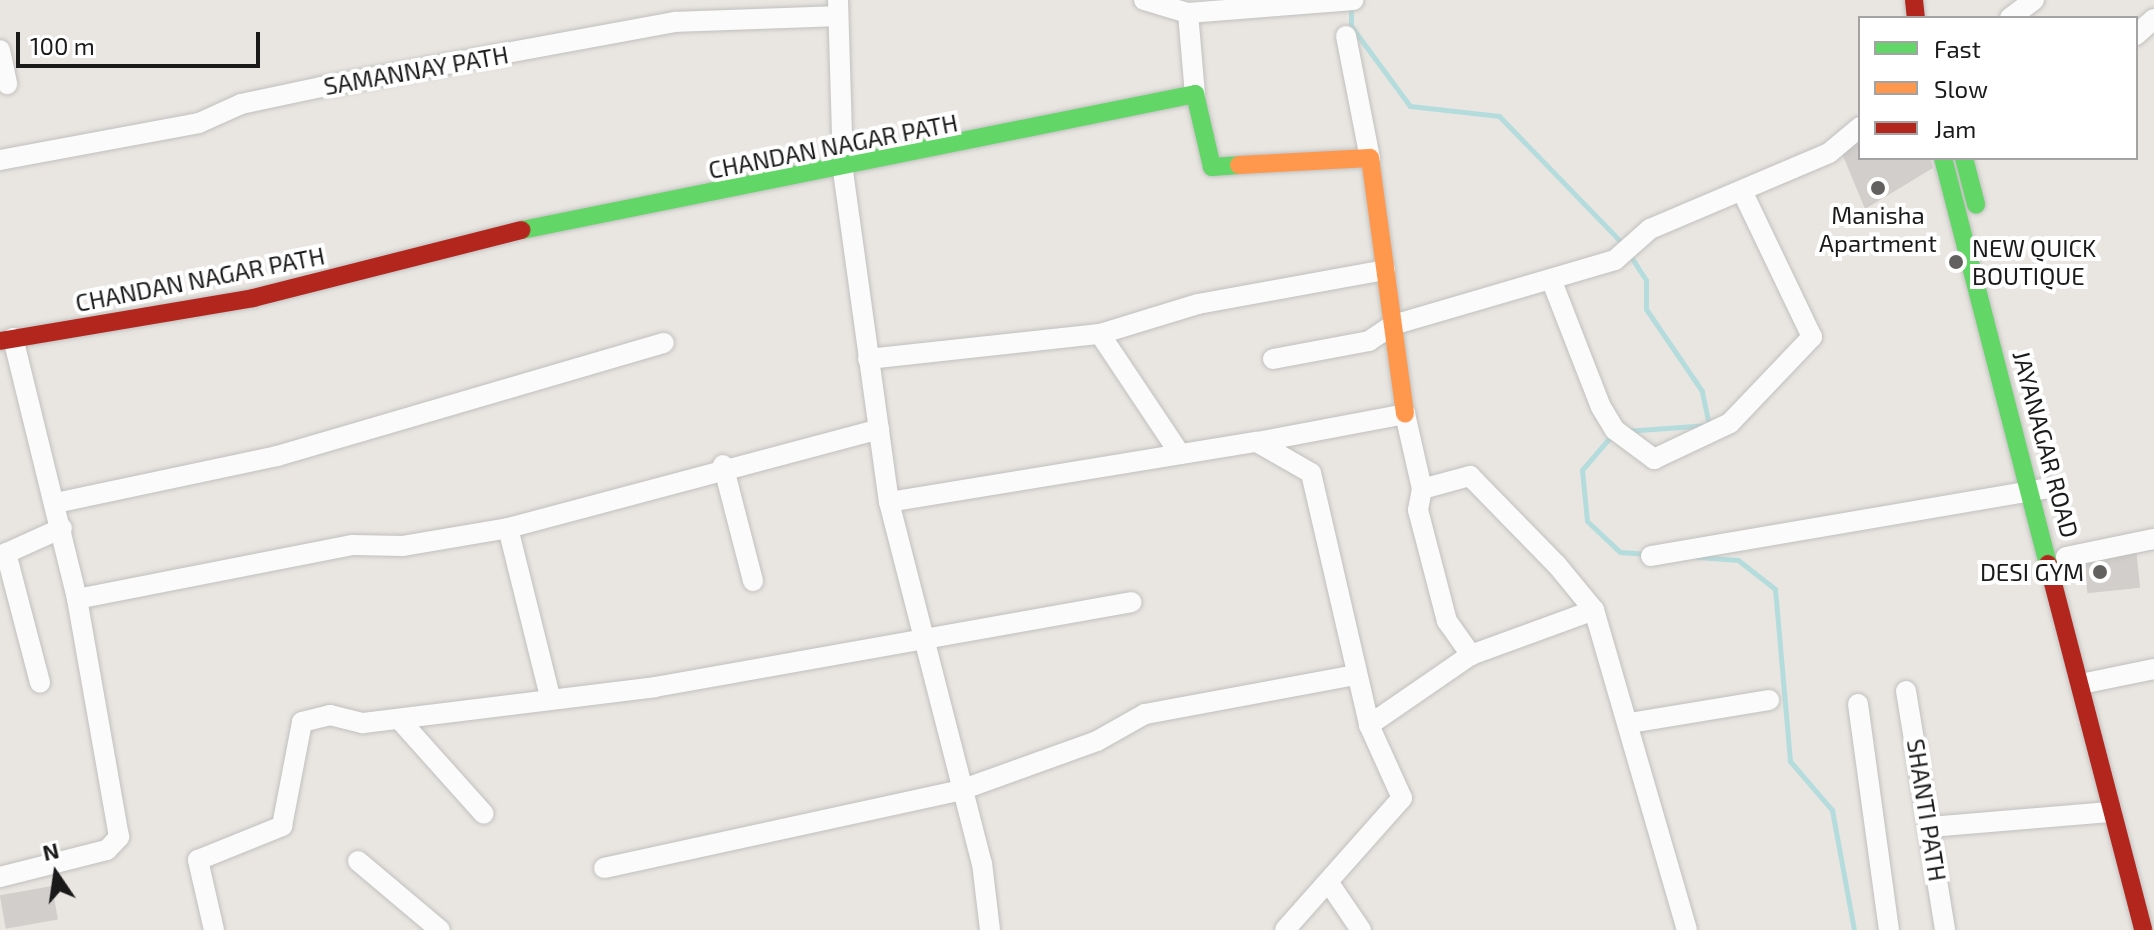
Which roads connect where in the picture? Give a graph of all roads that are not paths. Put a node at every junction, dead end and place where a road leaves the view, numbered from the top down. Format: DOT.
graph roads {
  1 [pos="1144,0"];
  2 [pos="1353,0"];
  3 [pos="2034,0"];
  4 [pos="838,8"];
  5 [pos="1201,9"];
  6 [pos="2013,16"];
  7 [pos="2154,19"];
  8 [pos="2138,33"];
  9 [pos="1346,36"];
  10 [pos="0,50"];
  11 [pos="7,84"];
  12 [pos="1195,94"];
  13 [pos="1858,129"];
  14 [pos="1370,158"];
  15 [pos="0,160"];
  16 [pos="1944,160"];
  17 [pos="1964,160"];
  18 [pos="843,171"];
  19 [pos="1742,191"];
  20 [pos="1385,270"];
  21 [pos="1551,279"];
  22 [pos="1393,325"];
  23 [pos="1100,334"];
  24 [pos="6,340"];
  25 [pos="664,343"];
  26 [pos="868,359"];
  27 [pos="1273,359"];
  28 [pos="1405,414"];
  29 [pos="879,429"];
  30 [pos="1257,442"];
  31 [pos="1180,454"];
  32 [pos="723,465"];
  33 [pos="1422,489"];
  34 [pos="2042,490"];
  35 [pos="889,502"];
  36 [pos="56,503"];
  37 [pos="62,528"];
  38 [pos="508,528"];
  39 [pos="2154,539"];
  40 [pos="3,554"];
  41 [pos="1651,556"];
  42 [pos="2066,557"];
  43 [pos="753,581"];
  44 [pos="77,599"];
  45 [pos="1131,602"];
  46 [pos="1594,610"];
  47 [pos="923,642"];
  48 [pos="1471,655"];
  49 [pos="2154,669"];
  50 [pos="1356,675"];
  51 [pos="2089,682"];
  52 [pos="40,683"];
  53 [pos="1906,691"];
  54 [pos="550,697"];
  55 [pos="1769,700"];
  56 [pos="1858,704"];
  57 [pos="399,719"];
  58 [pos="1630,723"];
  59 [pos="1369,725"];
  60 [pos="961,790"];
  61 [pos="2111,812"];
  62 [pos="484,814"];
  63 [pos="1931,827"];
  64 [pos="358,861"];
  65 [pos="604,868"];
  66 [pos="0,877"];
  67 [pos="1329,883"];
  68 [pos="2154,903"];
  69 [pos="214,930"];
  70 [pos="440,930"];
  71 [pos="990,930"];
  72 [pos="1285,930"];
  73 [pos="1361,930"];
  74 [pos="1687,930"];
  75 [pos="1889,930"];
  76 [pos="1945,930"];
  77 [pos="2143,930"];
  1 -- 5 [label="street"];
  2 -- 5 [label="street"];
  3 -- 6 [label="street"];
  4 -- 15 [label="street, SAMANNAY PATH"];
  4 -- 18 [label="street"];
  5 -- 12 [label="street"];
  7 -- 8 [label="street"];
  9 -- 14 [label="street"];
  10 -- 11 [label="street"];
  12 -- 14 [label="street"];
  12 -- 18 [label="street, CHANDAN NAGAR PATH"];
  13 -- 19 [label="street"];
  14 -- 20 [label="street"];
  16 -- 34 [label="street, JAYANAGAR ROAD"];
  17 -- 34 [label="street, JAYANAGAR ROAD"];
  18 -- 24 [label="street, CHANDAN NAGAR PATH"];
  18 -- 26 [label="street"];
  19 -- 21 [label="street"];
  19 -- 21 [label="street"];
  20 -- 22 [label="street"];
  20 -- 23 [label="street"];
  21 -- 22 [label="street"];
  22 -- 27 [label="street"];
  22 -- 28 [label="street"];
  23 -- 26 [label="street"];
  23 -- 31 [label="street"];
  24 -- 36 [label="street"];
  25 -- 36 [label="street"];
  26 -- 29 [label="street"];
  28 -- 30 [label="street"];
  28 -- 33 [label="street"];
  29 -- 32 [label="street"];
  29 -- 35 [label="street"];
  30 -- 31 [label="street"];
  30 -- 50 [label="street"];
  31 -- 35 [label="street"];
  32 -- 38 [label="street"];
  32 -- 43 [label="street"];
  33 -- 46 [label="street"];
  33 -- 48 [label="street"];
  34 -- 41 [label="street"];
  34 -- 42 [label="street, JAYANAGAR ROAD"];
  34 -- 51 [label="street, JAYANAGAR ROAD"];
  35 -- 47 [label="street"];
  36 -- 37 [label="street"];
  37 -- 40 [label="street"];
  37 -- 44 [label="street"];
  38 -- 44 [label="street"];
  38 -- 54 [label="street"];
  39 -- 42 [label="street"];
  40 -- 52 [label="street"];
  42 -- 51 [label="street, JAYANAGAR ROAD"];
  44 -- 66 [label="street"];
  45 -- 47 [label="street"];
  46 -- 48 [label="street"];
  46 -- 58 [label="street"];
  47 -- 54 [label="street"];
  47 -- 60 [label="street"];
  48 -- 59 [label="street"];
  49 -- 51 [label="street"];
  50 -- 59 [label="street"];
  50 -- 60 [label="street"];
  51 -- 61 [label="street, JAYANAGAR ROAD"];
  51 -- 68 [label="street, JAYANAGAR ROAD"];
  53 -- 63 [label="street, SHANTI PATH"];
  54 -- 57 [label="street"];
  55 -- 58 [label="street"];
  56 -- 75 [label="street"];
  57 -- 62 [label="street"];
  57 -- 69 [label="street"];
  58 -- 74 [label="street"];
  59 -- 67 [label="street"];
  60 -- 65 [label="street"];
  60 -- 71 [label="street"];
  61 -- 63 [label="street"];
  61 -- 77 [label="street, JAYANAGAR ROAD"];
  63 -- 76 [label="street, SHANTI PATH"];
  64 -- 70 [label="street"];
  67 -- 72 [label="street"];
  67 -- 73 [label="street"];
}
